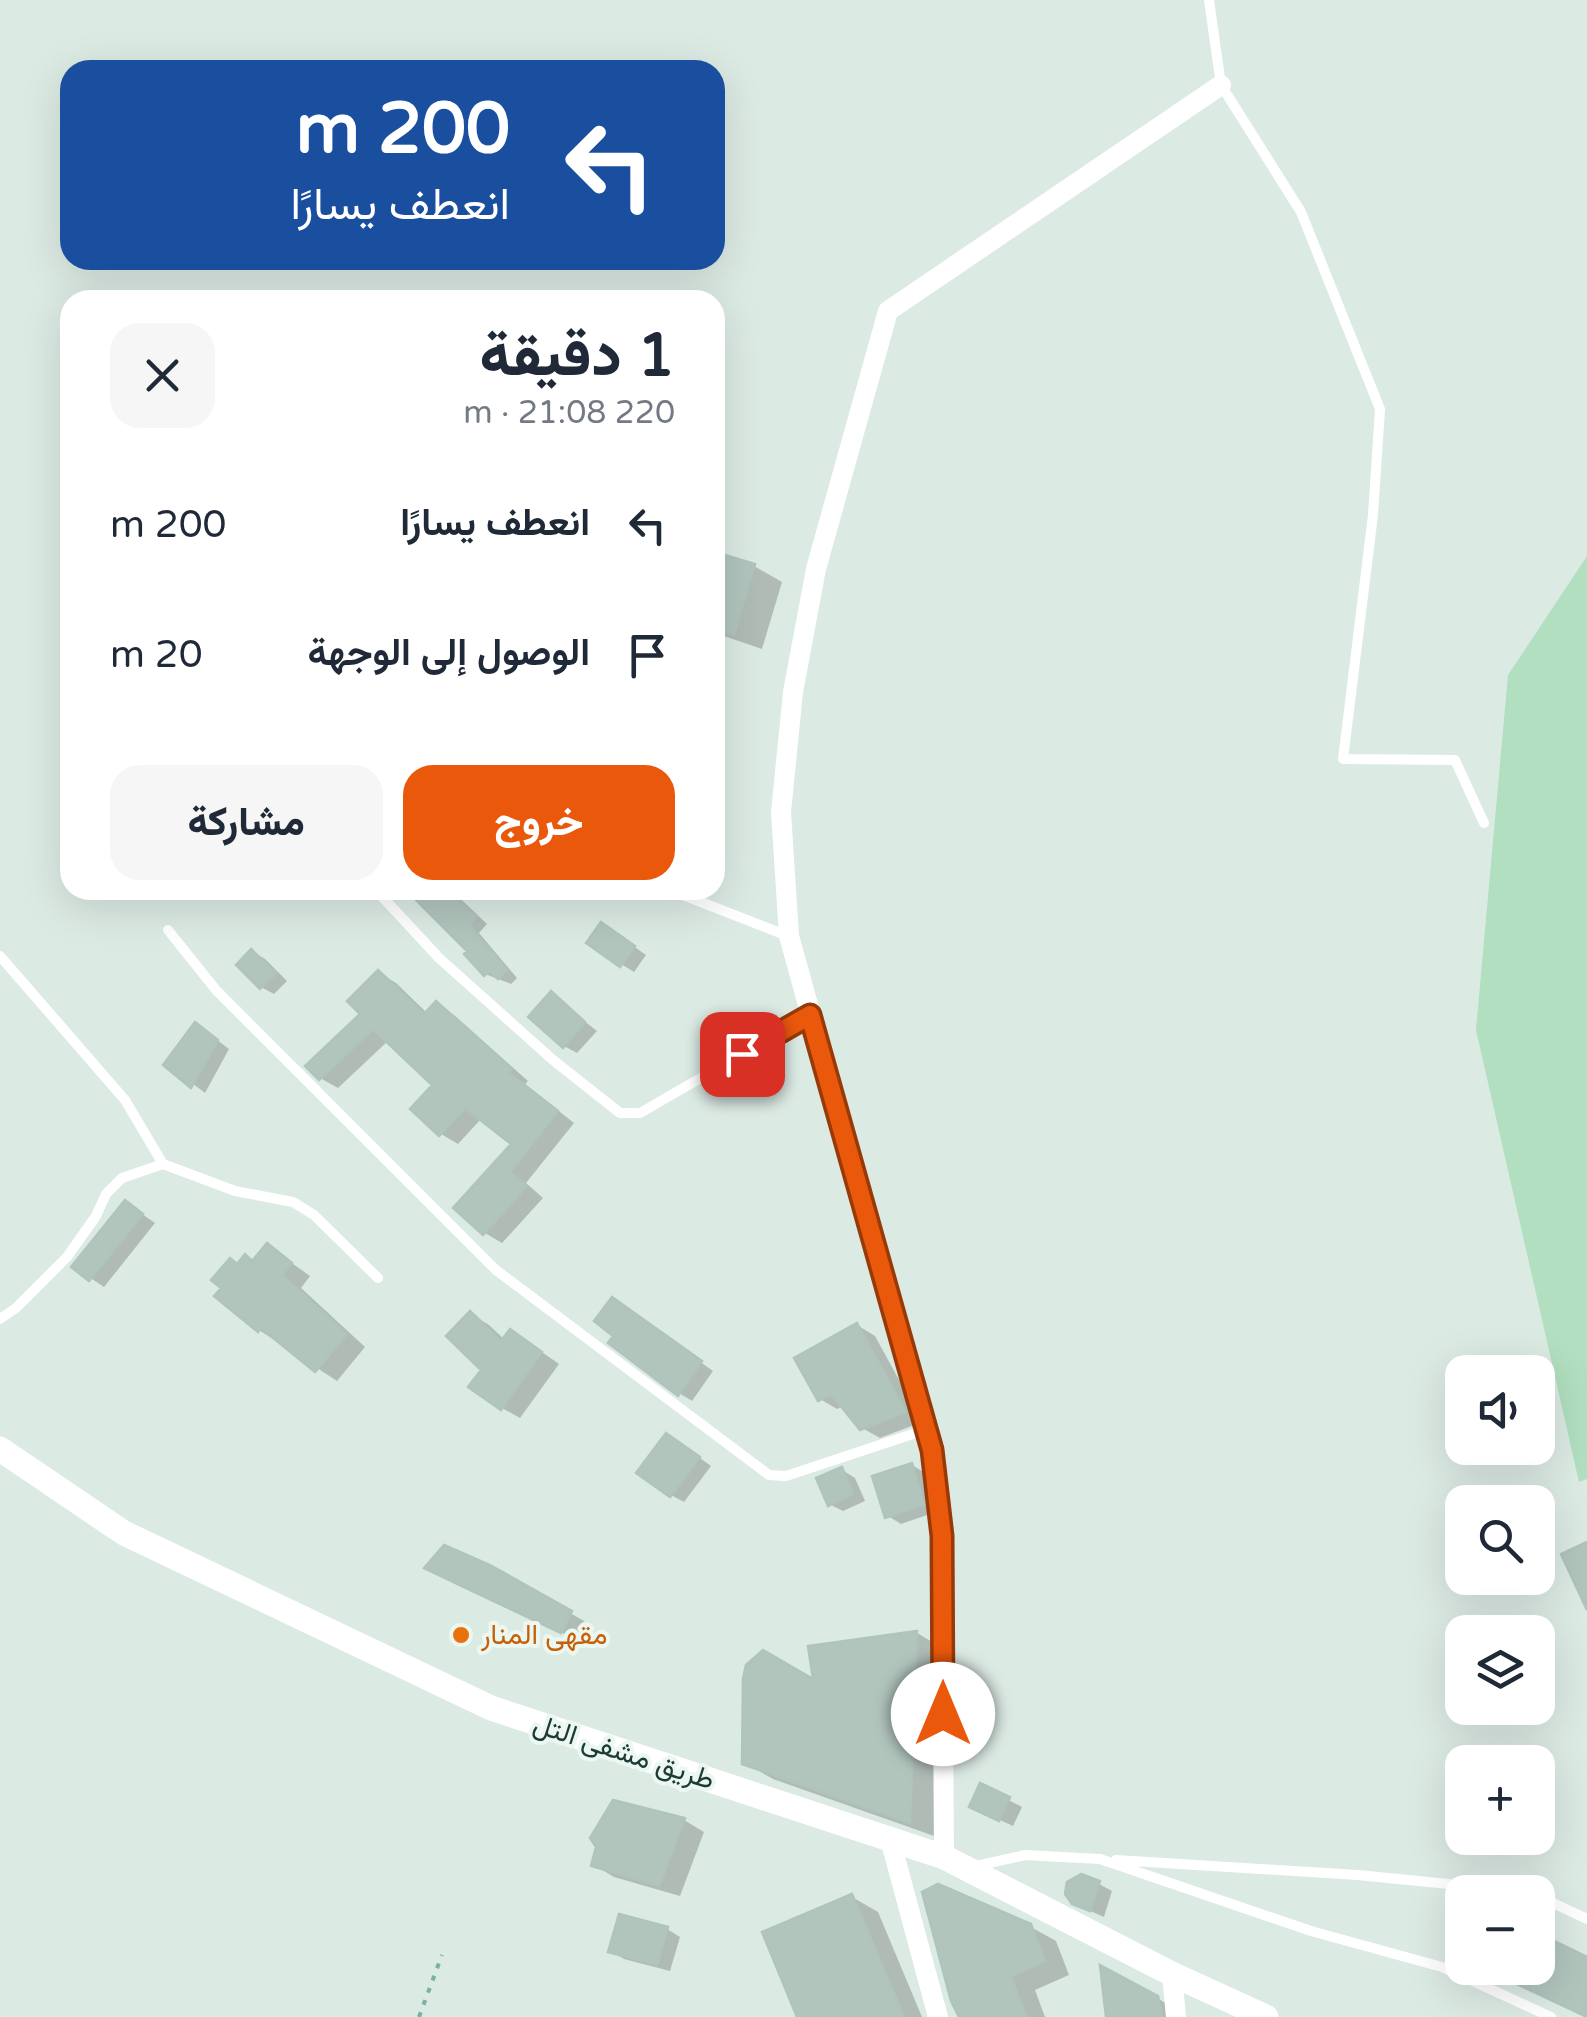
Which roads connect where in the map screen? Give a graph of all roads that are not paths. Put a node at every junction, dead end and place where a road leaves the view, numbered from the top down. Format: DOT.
graph roads {
  1 [pos="1209,0"];
  2 [pos="1221,85"];
  3 [pos="1484,822"];
  4 [pos="385,900"];
  5 [pos="696,900"];
  6 [pos="168,930"];
  7 [pos="789,936"];
  8 [pos="0,956"];
  9 [pos="810,1015"];
  10 [pos="163,1164"];
  11 [pos="378,1278"];
  12 [pos="0,1319"];
  13 [pos="926,1430"];
  14 [pos="0,1449"];
  15 [pos="890,1839"];
  16 [pos="1100,1859"];
  17 [pos="954,1862"];
  18 [pos="1445,1884"];
  19 [pos="1555,1904"];
  20 [pos="1587,1919"];
  21 [pos="1172,1974"];
  22 [pos="938,2017"];
  23 [pos="1176,2017"];
  24 [pos="1266,2017"];
  25 [pos="1551,2017"];
  1 -- 2 [label="lane"];
  2 -- 3 [label="lane"];
  2 -- 7 [label="street"];
  4 -- 9 [label="lane"];
  5 -- 7 [label="lane"];
  6 -- 13 [label="lane"];
  7 -- 9 [label="street"];
  8 -- 10 [label="lane"];
  9 -- 13 [label="street"];
  10 -- 11 [label="lane"];
  10 -- 12 [label="lane"];
  13 -- 17 [label="street"];
  14 -- 15 [label="street, طريق مشفى التل"];
  15 -- 17 [label="street, طريق مشفى التل"];
  15 -- 22 [label="street"];
  16 -- 17 [label="lane"];
  16 -- 18 [label="lane"];
  16 -- 25 [label="lane"];
  17 -- 21 [label="street, طريق مشفى التل"];
  19 -- 20 [label="lane"];
  21 -- 23 [label="street"];
  21 -- 24 [label="street, طريق مشفى التل"];
}
